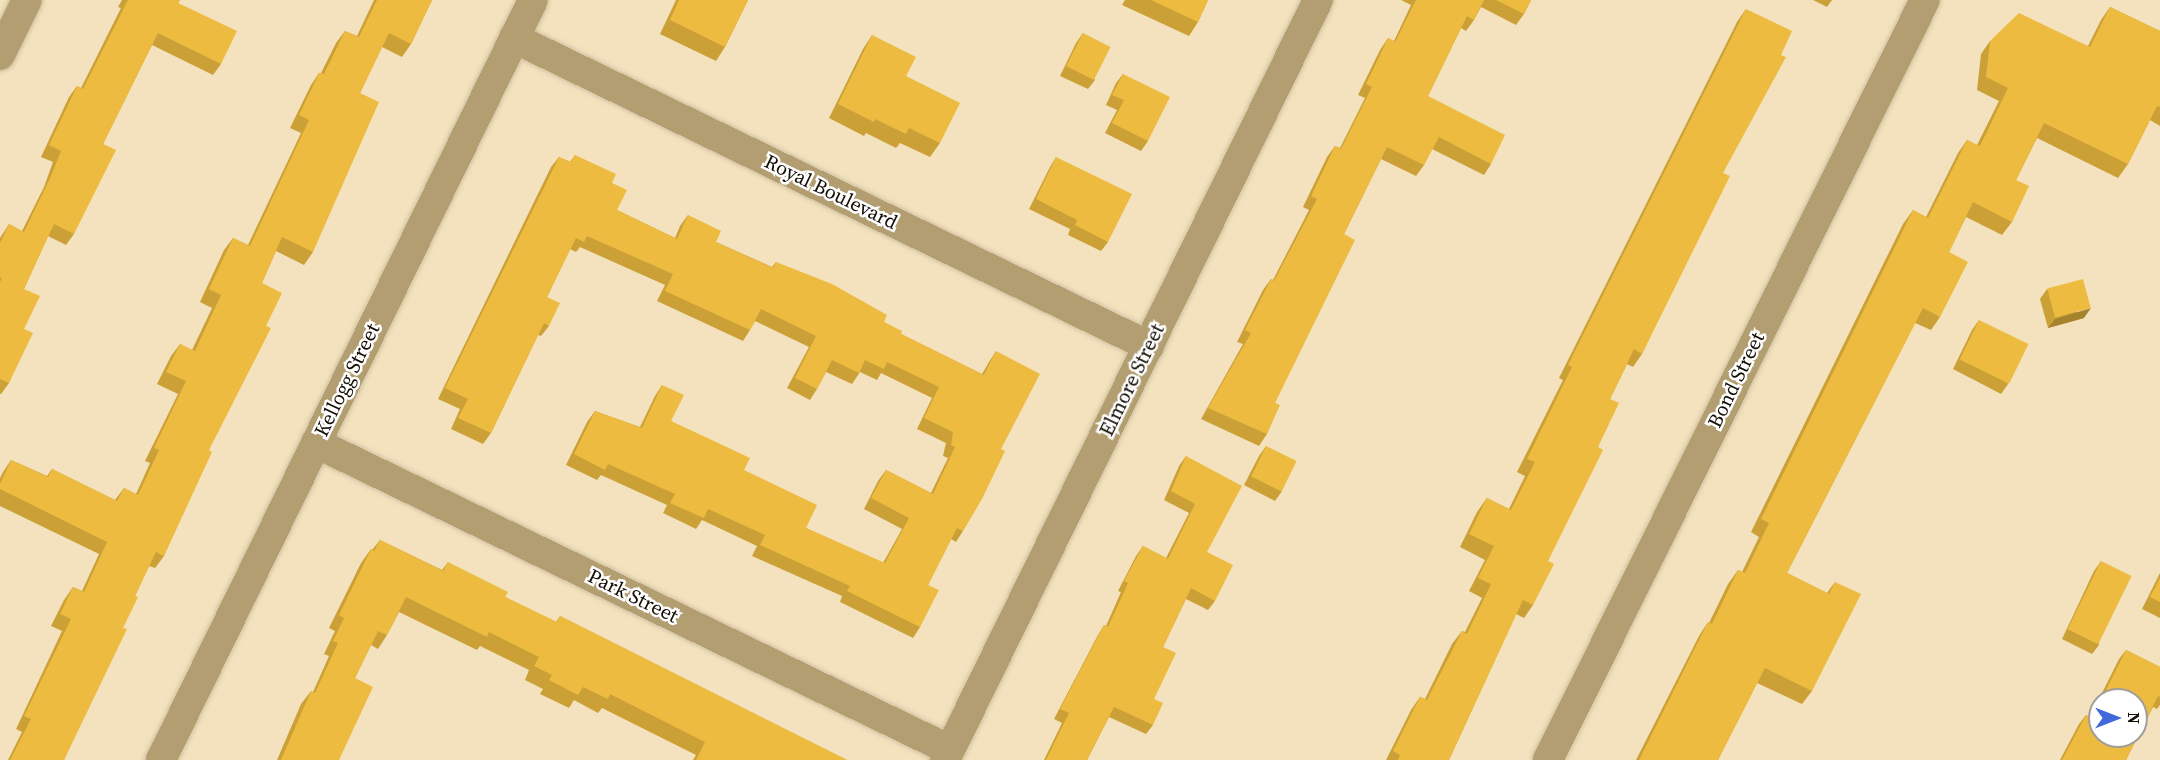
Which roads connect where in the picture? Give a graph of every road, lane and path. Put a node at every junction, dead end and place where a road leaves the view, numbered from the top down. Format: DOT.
graph roads {
  1 [pos="27,0"];
  2 [pos="533,0"];
  3 [pos="1318,0"];
  4 [pos="1925,0"];
  5 [pos="514,38"];
  6 [pos="0,55"];
  7 [pos="1149,346"];
  8 [pos="316,442"];
  9 [pos="948,755"];
  10 [pos="161,760"];
  11 [pos="1548,760"];
  1 -- 6 [label="street"];
  2 -- 5 [label="street, Kellogg Street"];
  3 -- 7 [label="street, Elmore Street"];
  4 -- 11 [label="street, Bond Street"];
  5 -- 7 [label="street, Royal Boulevard"];
  5 -- 8 [label="street, Kellogg Street"];
  7 -- 9 [label="street, Elmore Street"];
  8 -- 9 [label="street, Park Street"];
  8 -- 10 [label="street, Kellogg Street"];
}
